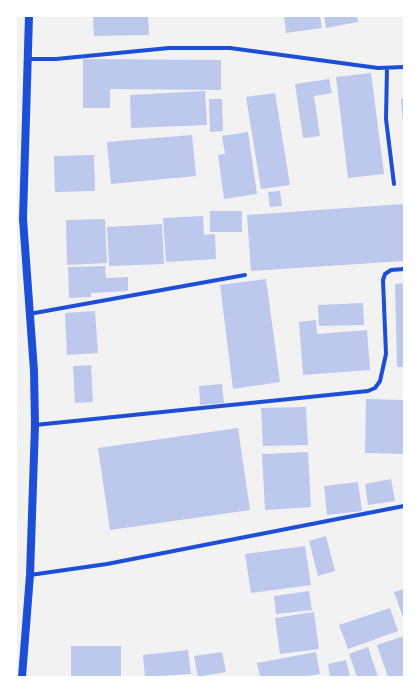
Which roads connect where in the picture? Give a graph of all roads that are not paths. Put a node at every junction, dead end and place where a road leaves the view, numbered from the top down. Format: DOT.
graph roads {
  1 [pos="29,16"];
  2 [pos="28,59"];
  3 [pos="404,67"];
  4 [pos="387,68"];
  5 [pos="394,184"];
  6 [pos="20,219"];
  7 [pos="404,269"];
  8 [pos="245,275"];
  9 [pos="29,314"];
  10 [pos="35,426"];
  11 [pos="404,506"];
  12 [pos="30,576"];
  13 [pos="22,677"];
  1 -- 2 [label="main road"];
  2 -- 4 [label="street"];
  2 -- 6 [label="main road"];
  3 -- 4 [label="street"];
  4 -- 5 [label="street"];
  6 -- 9 [label="main road"];
  7 -- 10 [label="street"];
  8 -- 9 [label="street"];
  9 -- 10 [label="main road"];
  10 -- 12 [label="main road"];
  11 -- 12 [label="street"];
  12 -- 13 [label="main road"];
}
